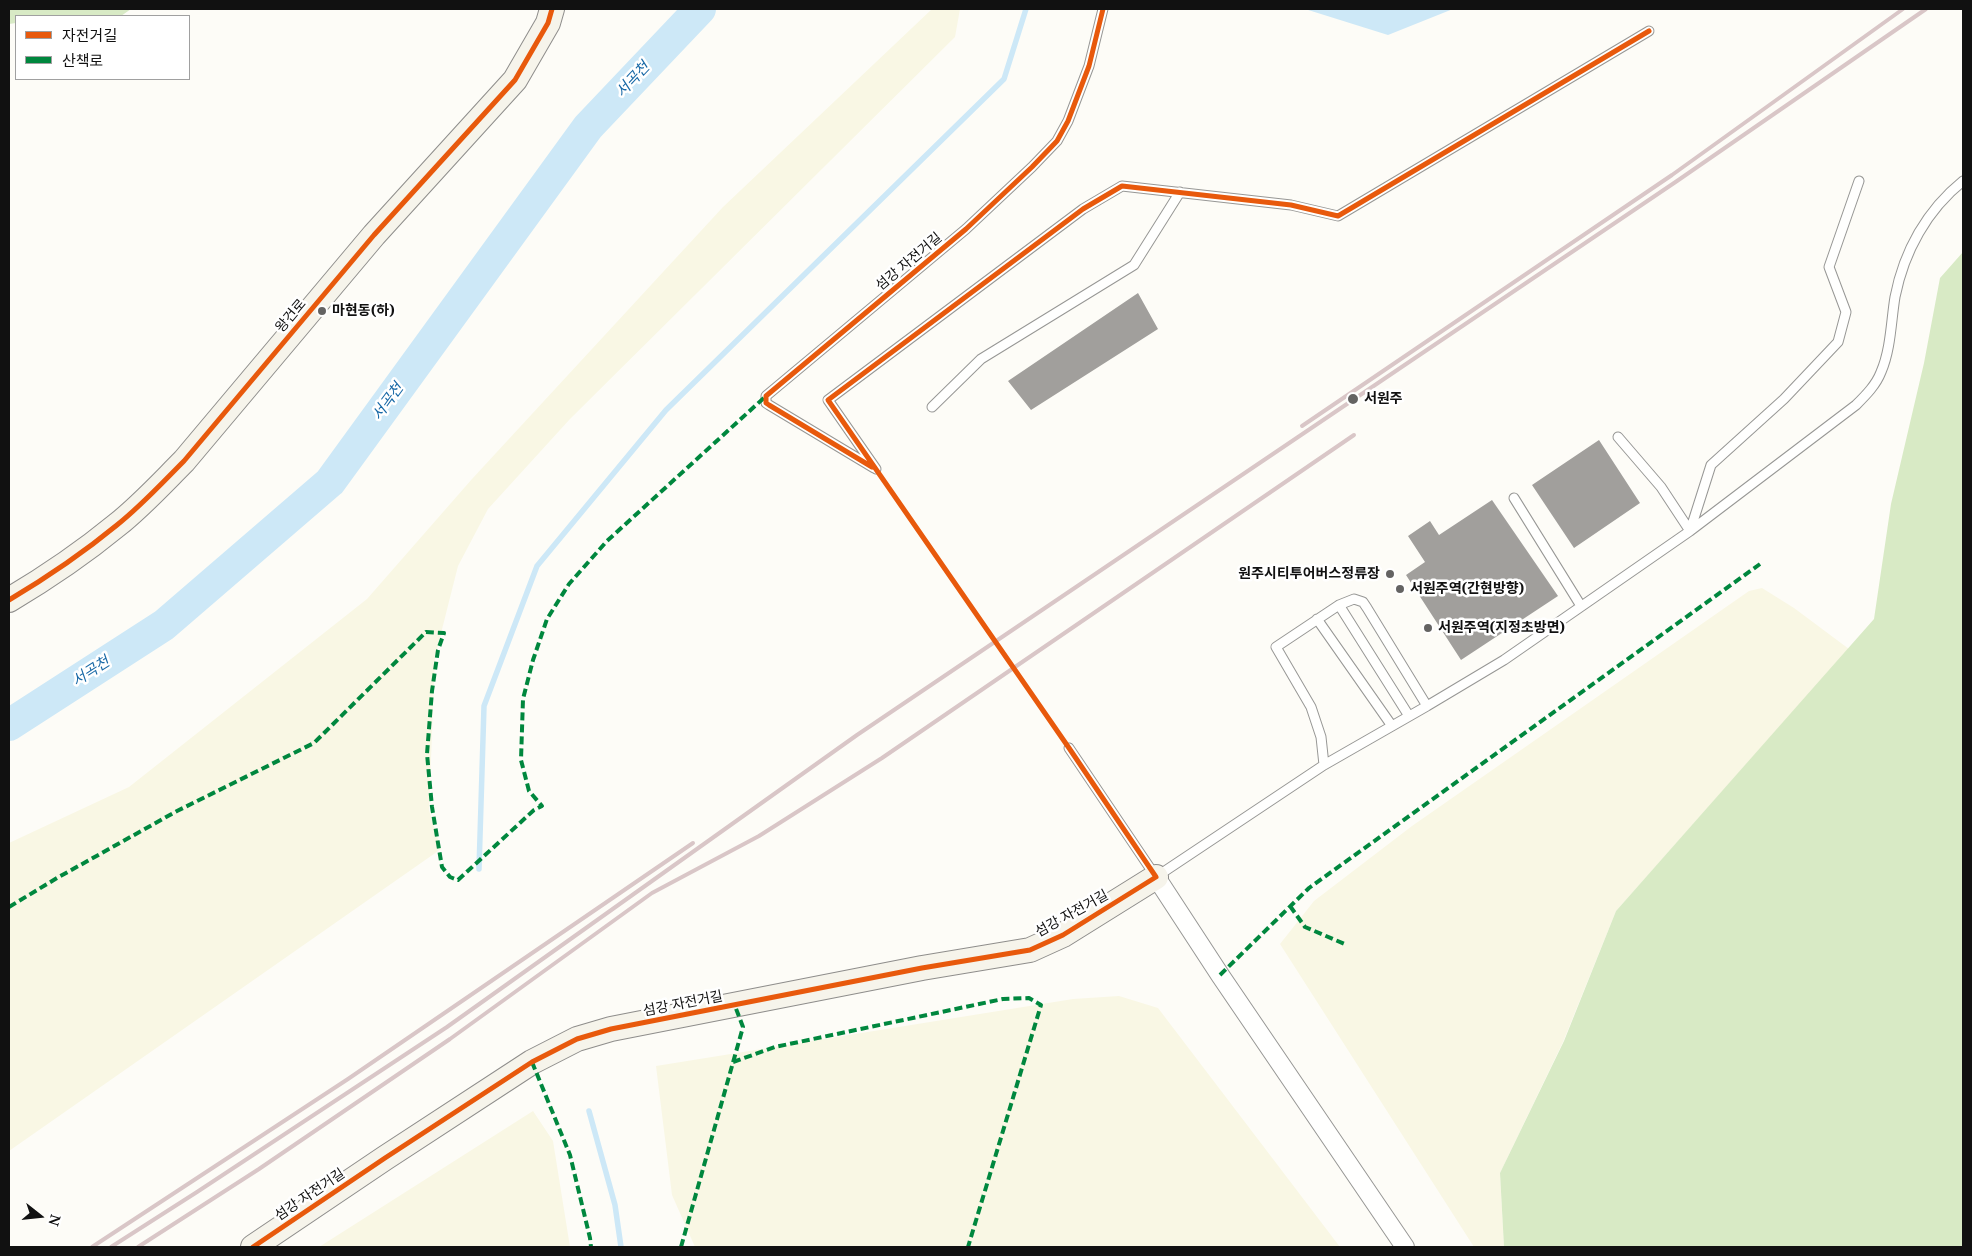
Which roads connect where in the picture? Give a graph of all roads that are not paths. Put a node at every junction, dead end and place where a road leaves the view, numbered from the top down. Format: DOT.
graph roads {
  1 [pos="552,9"];
  2 [pos="1103,9"];
  3 [pos="1649,31"];
  4 [pos="1859,181"];
  5 [pos="1963,181"];
  6 [pos="1180,192"];
  7 [pos="932,407"];
  8 [pos="1618,437"];
  9 [pos="1514,498"];
  10 [pos="1690,531"];
  11 [pos="9,600"];
  12 [pos="1339,605"];
  13 [pos="1581,606"];
  14 [pos="1317,619"];
  15 [pos="1427,706"];
  16 [pos="1409,716"];
  17 [pos="1392,726"];
  18 [pos="1069,748"];
  19 [pos="1324,766"];
  20 [pos="1156,877"];
  21 [pos="253,1247"];
  22 [pos="1405,1247"];
  1 -- 11 [label="street, 왕건로"];
  2 -- 6 [label="lane, 섬강 자전거길"];
  3 -- 6 [label="lane"];
  4 -- 10 [label="lane"];
  5 -- 10 [label="lane"];
  6 -- 7 [label="lane"];
  8 -- 10 [label="lane"];
  9 -- 13 [label="lane"];
  10 -- 13 [label="lane"];
  12 -- 14 [label="lane"];
  12 -- 15 [label="lane"];
  12 -- 16 [label="lane"];
  13 -- 15 [label="lane"];
  14 -- 17 [label="lane"];
  14 -- 19 [label="lane"];
  15 -- 16 [label="lane"];
  16 -- 17 [label="lane"];
  17 -- 19 [label="lane"];
  18 -- 20 [label="lane"];
  19 -- 20 [label="lane"];
  20 -- 21 [label="street, 섬강 자전거길"];
  20 -- 22 [label="street"];
}
